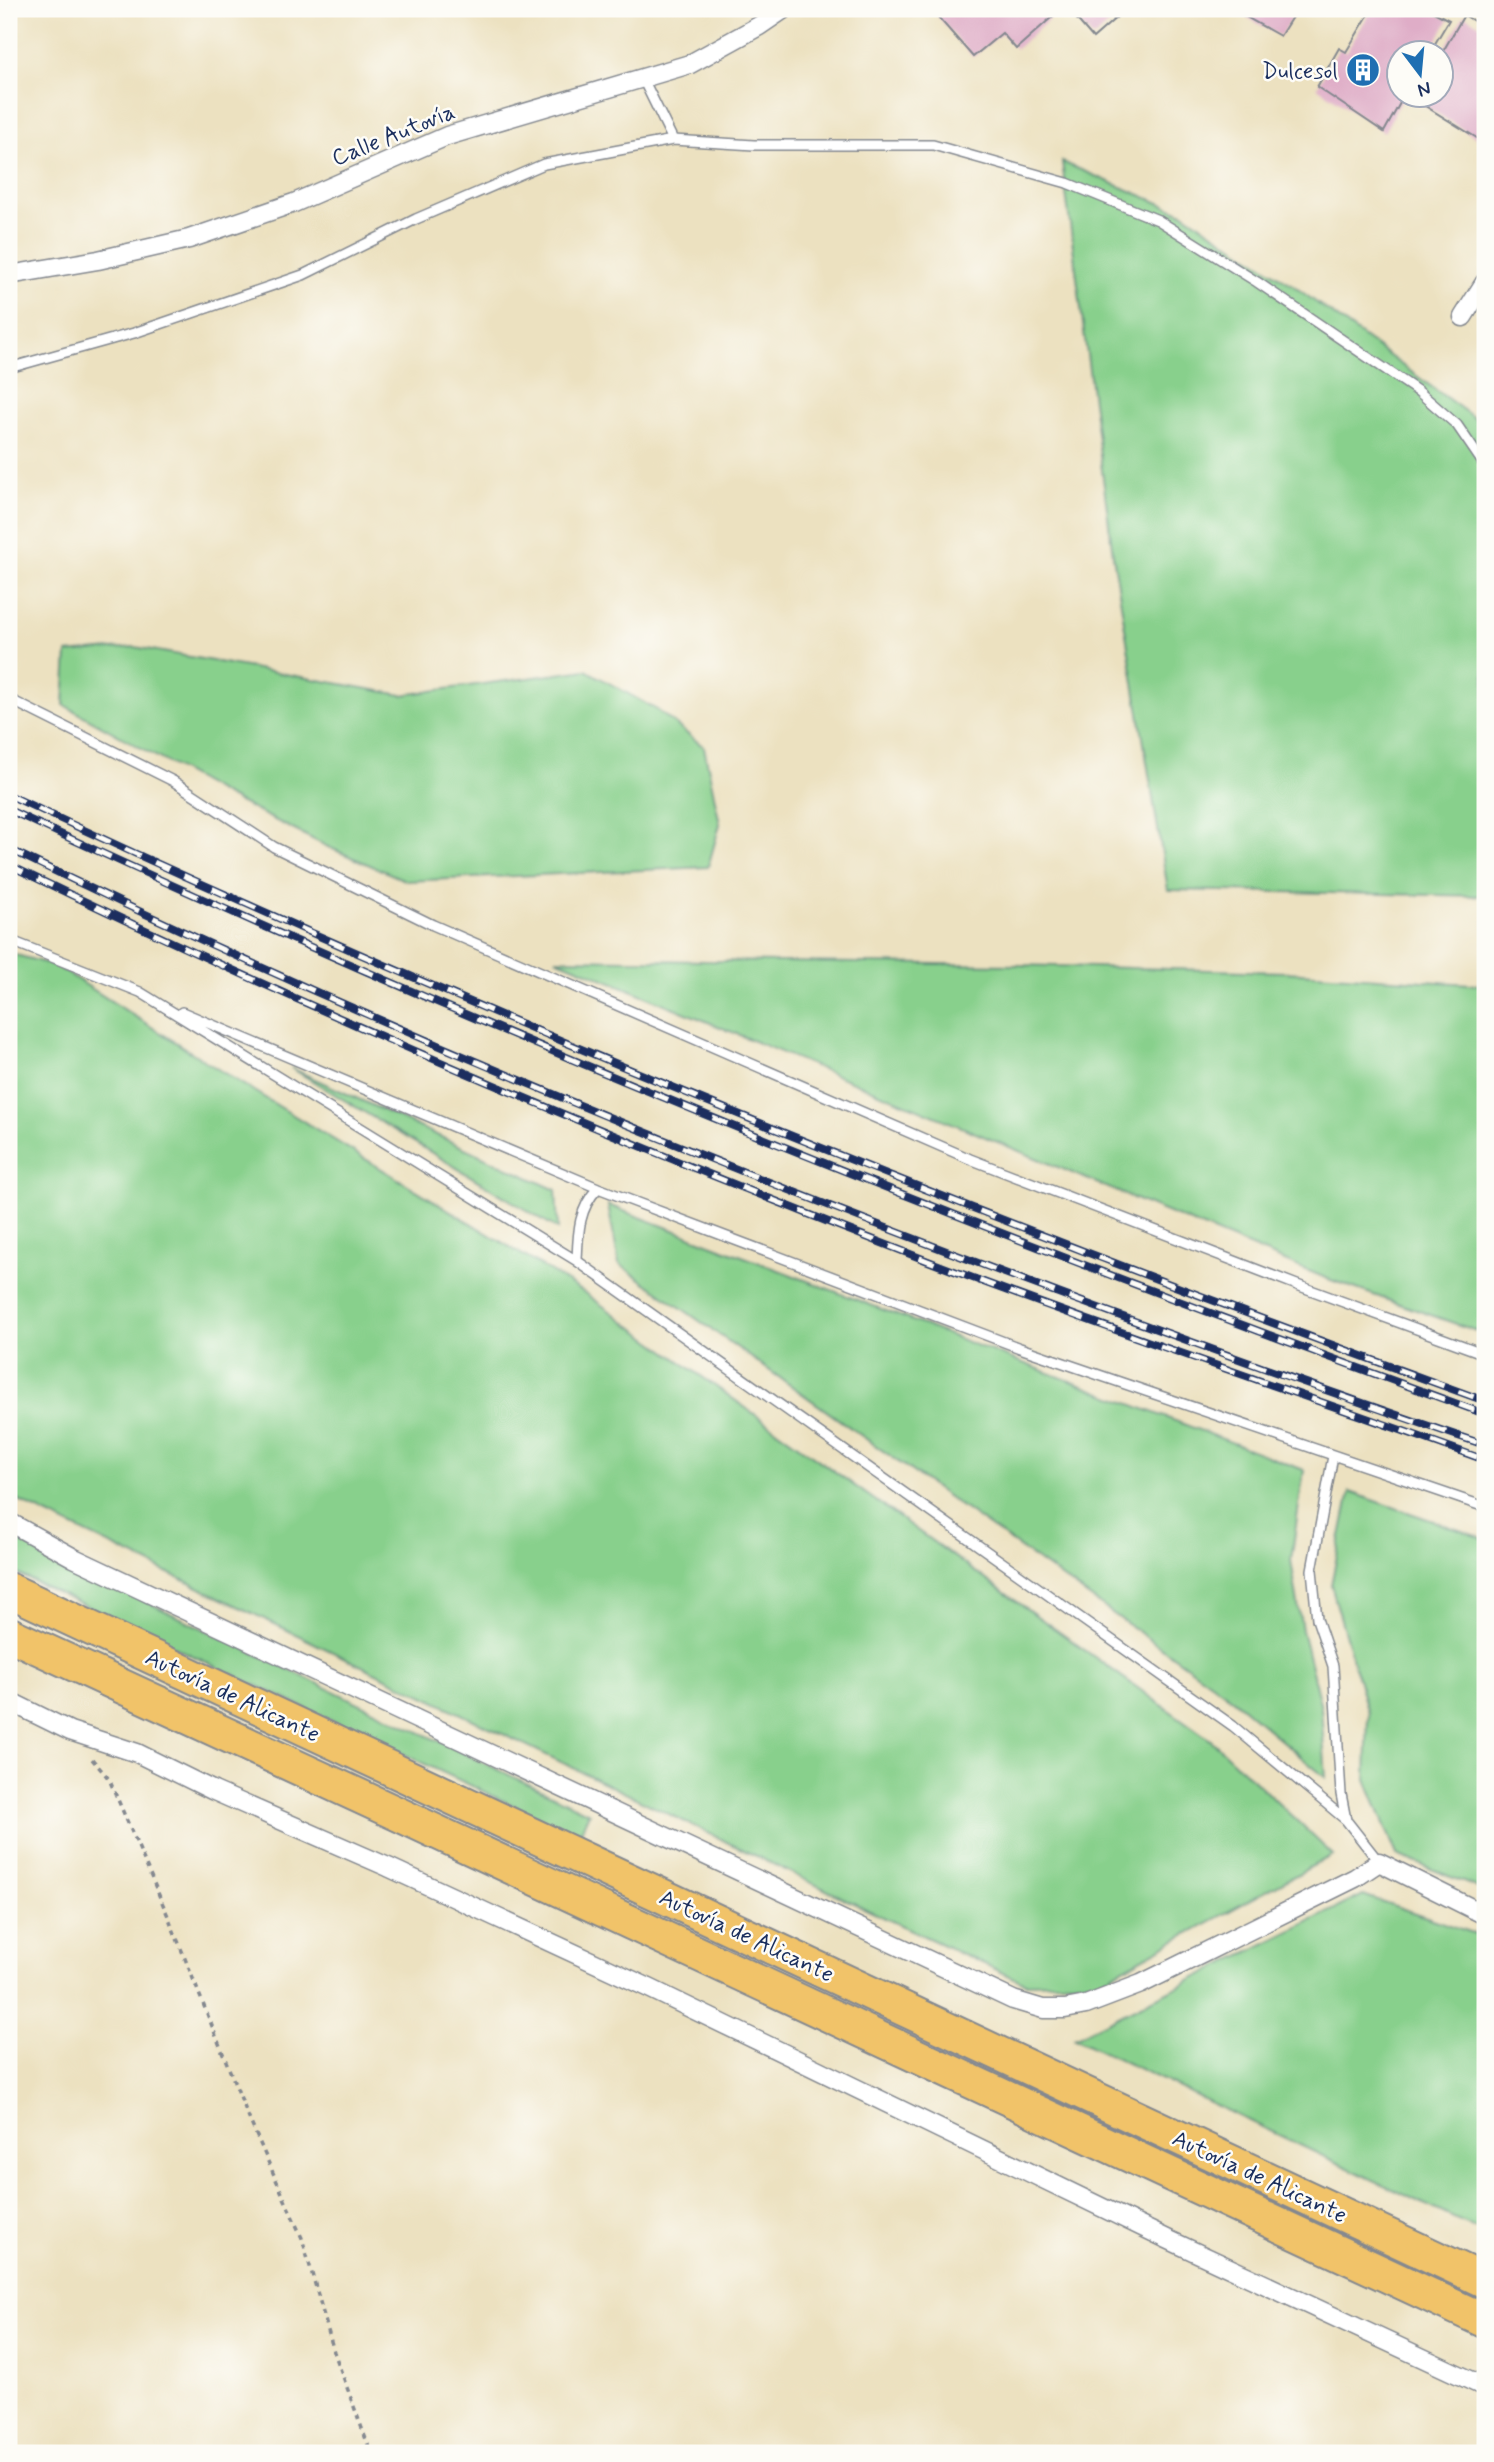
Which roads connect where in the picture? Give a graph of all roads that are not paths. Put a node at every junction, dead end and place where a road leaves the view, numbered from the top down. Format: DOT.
graph roads {
  1 [pos="784,9"];
  2 [pos="643,79"];
  3 [pos="673,140"];
  4 [pos="9,275"];
  5 [pos="1485,282"];
  6 [pos="1463,317"];
  7 [pos="9,368"];
  8 [pos="1485,466"];
  9 [pos="9,699"];
  10 [pos="9,940"];
  11 [pos="148,998"];
  12 [pos="598,1188"];
  13 [pos="577,1261"];
  14 [pos="1485,1354"];
  15 [pos="1333,1456"];
  16 [pos="1485,1507"];
  17 [pos="9,1522"];
  18 [pos="9,1590"];
  19 [pos="9,1634"];
  20 [pos="9,1701"];
  21 [pos="1346,1820"];
  22 [pos="1379,1862"];
  23 [pos="1485,1915"];
  24 [pos="1485,2281"];
  25 [pos="1485,2321"];
  26 [pos="1485,2386"];
  1 -- 2 [label="street, Calle Autovía"];
  2 -- 3 [label="lane"];
  2 -- 4 [label="street, Calle Autovía"];
  3 -- 7 [label="lane"];
  3 -- 8 [label="lane"];
  5 -- 6 [label="street"];
  9 -- 14 [label="lane"];
  10 -- 11 [label="lane"];
  11 -- 12 [label="lane"];
  11 -- 13 [label="lane"];
  12 -- 13 [label="lane"];
  12 -- 15 [label="lane"];
  13 -- 21 [label="lane"];
  15 -- 16 [label="lane"];
  15 -- 21 [label="lane"];
  17 -- 22 [label="street"];
  18 -- 24 [label="highway, Autovía de Alicante"];
  19 -- 25 [label="highway, Autovía de Alicante"];
  20 -- 26 [label="street"];
  21 -- 22 [label="lane"];
  22 -- 23 [label="street"];
}
